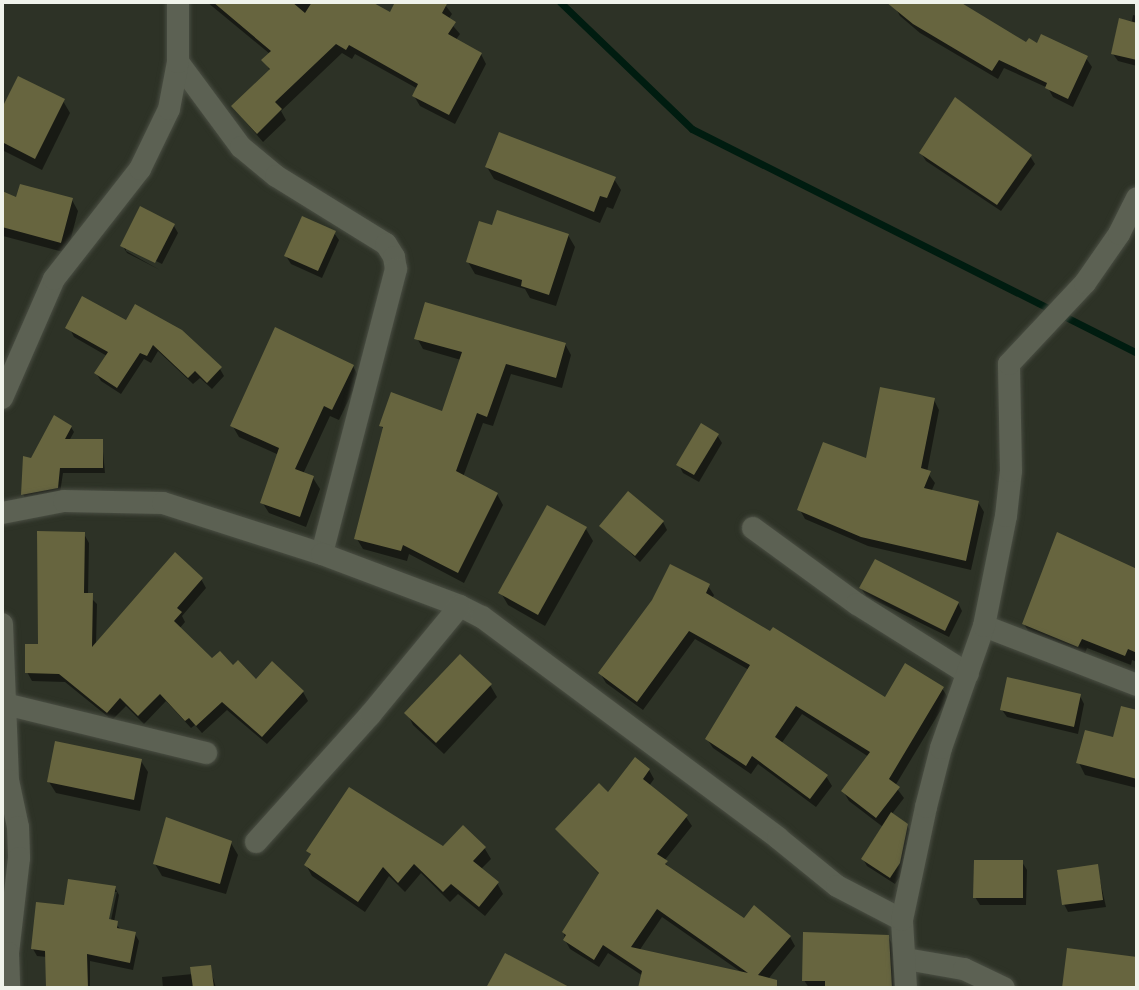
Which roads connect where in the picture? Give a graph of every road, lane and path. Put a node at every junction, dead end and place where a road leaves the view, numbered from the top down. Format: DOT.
graph roads {
  1 [pos="178,2"];
  2 [pos="178,62"];
  3 [pos="1137,198"];
  4 [pos="2,398"];
  5 [pos="2,513"];
  6 [pos="753,528"];
  7 [pos="322,554"];
  8 [pos="460,606"];
  9 [pos="2,624"];
  10 [pos="984,626"];
  11 [pos="968,674"];
  12 [pos="1137,685"];
  13 [pos="5,704"];
  14 [pos="206,753"];
  15 [pos="5,780"];
  16 [pos="256,842"];
  17 [pos="902,920"];
  18 [pos="906,959"];
  19 [pos="9,988"];
  20 [pos="906,988"];
  21 [pos="1004,988"];
  1 -- 2 [label="street"];
  2 -- 4 [label="street"];
  2 -- 7 [label="street"];
  3 -- 10 [label="street"];
  5 -- 7 [label="street"];
  6 -- 11 [label="street"];
  7 -- 8 [label="street"];
  8 -- 16 [label="street"];
  8 -- 17 [label="street"];
  9 -- 13 [label="street"];
  10 -- 11 [label="street"];
  10 -- 12 [label="street"];
  11 -- 17 [label="street"];
  13 -- 14 [label="street"];
  13 -- 15 [label="street"];
  15 -- 19 [label="street"];
  17 -- 18 [label="street"];
  18 -- 20 [label="street"];
  18 -- 21 [label="street"];
}
